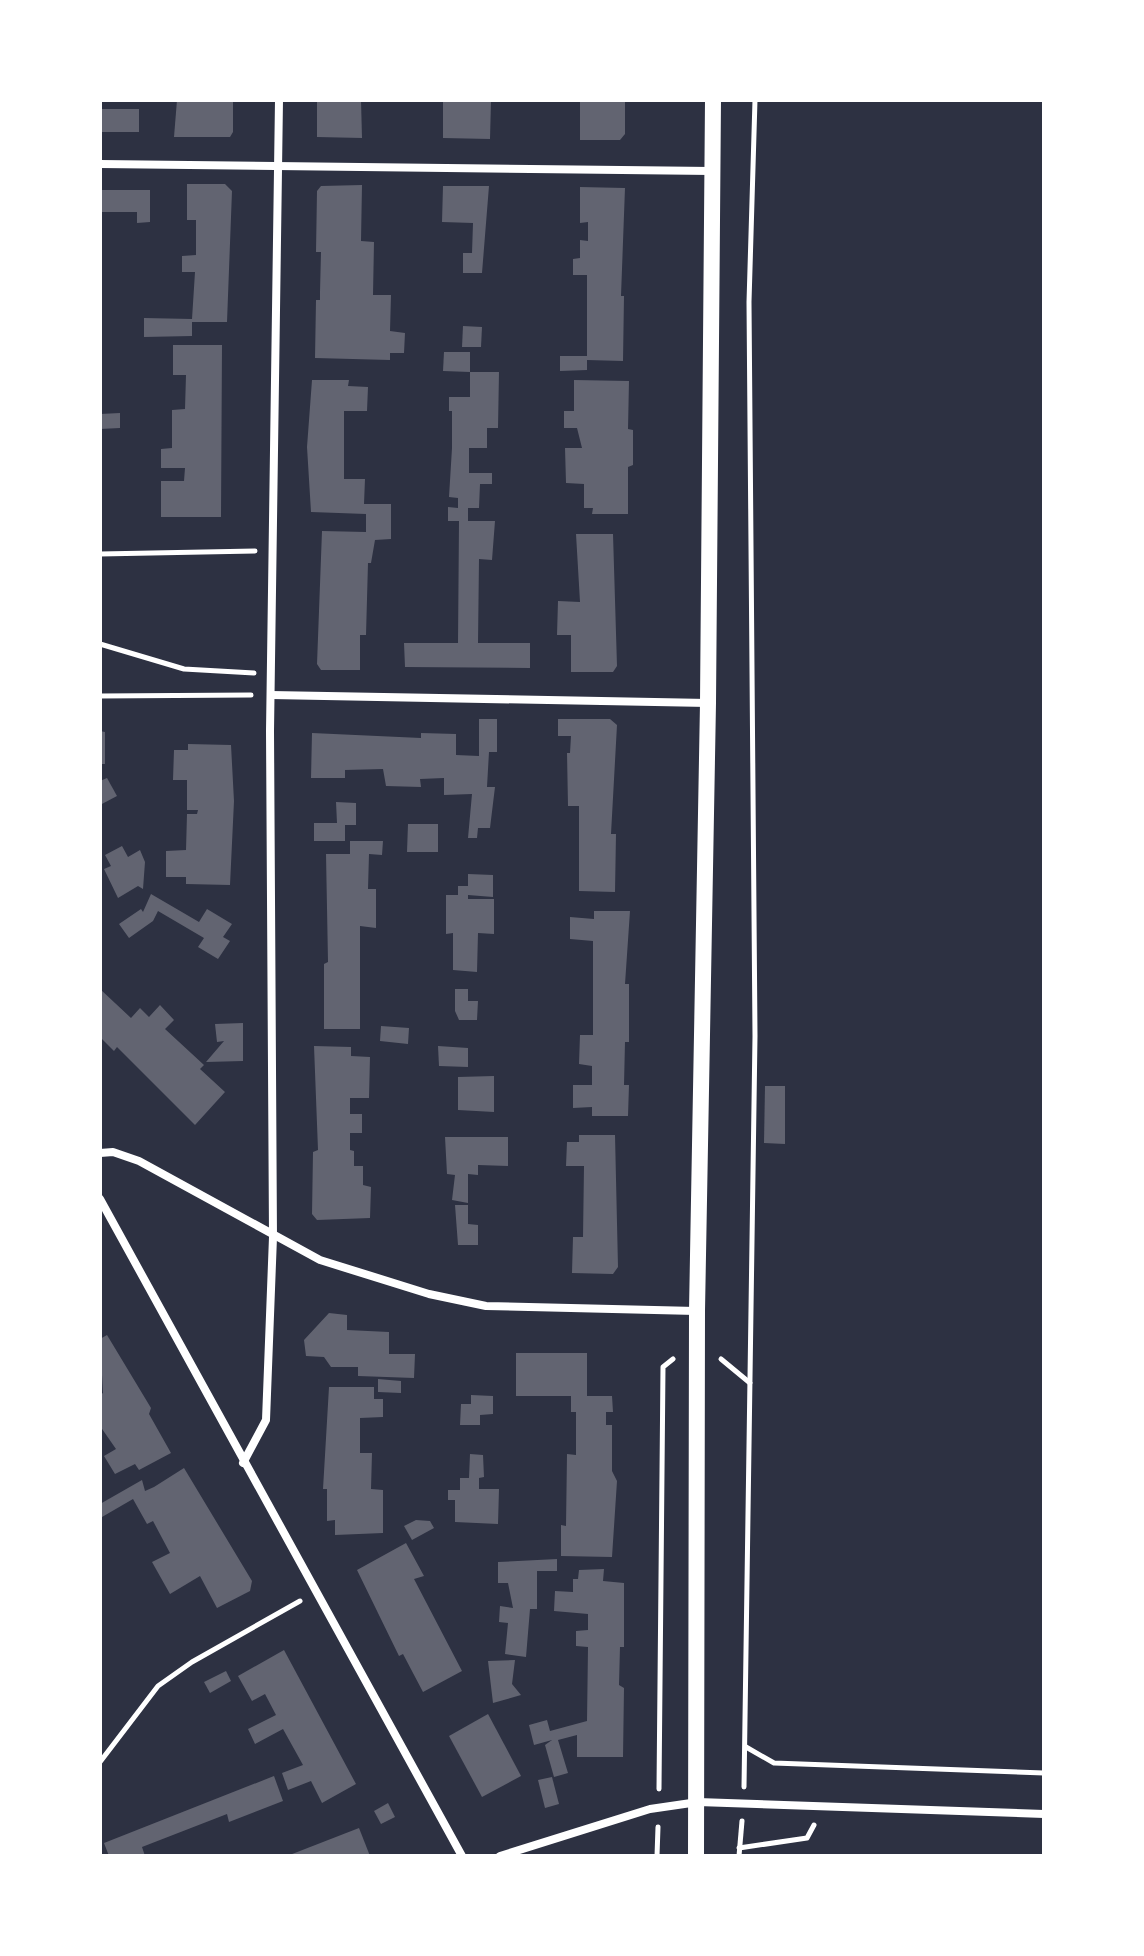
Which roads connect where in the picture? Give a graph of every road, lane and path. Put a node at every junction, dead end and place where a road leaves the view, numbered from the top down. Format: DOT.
graph roads {
  1 [pos="279,100"];
  2 [pos="713,100"];
  3 [pos="755,100"];
  4 [pos="100,164"];
  5 [pos="281,167"];
  6 [pos="713,171"];
  7 [pos="273,550"];
  8 [pos="100,554"];
  9 [pos="100,644"];
  10 [pos="271,673"];
  11 [pos="271,695"];
  12 [pos="100,696"];
  13 [pos="708,703"];
  14 [pos="100,1153"];
  15 [pos="100,1199"];
  16 [pos="273,1237"];
  17 [pos="697,1311"];
  18 [pos="697,1339"];
  19 [pos="751,1384"];
  20 [pos="243,1463"];
  21 [pos="315,1592"];
  22 [pos="746,1747"];
  23 [pos="100,1762"];
  24 [pos="1044,1773"];
  25 [pos="698,1802"];
  26 [pos="743,1803"];
  27 [pos="824,1806"];
  28 [pos="659,1807"];
  29 [pos="1044,1814"];
  30 [pos="739,1848"];
  31 [pos="462,1856"];
  32 [pos="500,1856"];
  33 [pos="657,1856"];
  34 [pos="696,1856"];
  35 [pos="739,1856"];
  1 -- 5 [label="street"];
  2 -- 6 [label="main road"];
  3 -- 19 [label="path"];
  4 -- 5 [label="street"];
  5 -- 6 [label="street"];
  5 -- 7 [label="street"];
  6 -- 13 [label="main road"];
  7 -- 8 [label="path"];
  7 -- 10 [label="street"];
  9 -- 10 [label="path"];
  10 -- 11 [label="street"];
  11 -- 12 [label="path"];
  11 -- 13 [label="street"];
  11 -- 16 [label="street"];
  13 -- 17 [label="main road"];
  14 -- 16 [label="street"];
  15 -- 20 [label="street"];
  16 -- 17 [label="street"];
  16 -- 20 [label="street"];
  17 -- 18 [label="main road"];
  18 -- 19 [label="path"];
  18 -- 25 [label="main road"];
  18 -- 28 [label="path"];
  19 -- 22 [label="path"];
  20 -- 21 [label="street"];
  21 -- 23 [label="path"];
  21 -- 31 [label="street"];
  22 -- 24 [label="path"];
  22 -- 26 [label="path"];
  25 -- 26 [label="street"];
  25 -- 28 [label="street"];
  25 -- 34 [label="main road"];
  26 -- 27 [label="street"];
  26 -- 30 [label="path"];
  27 -- 29 [label="street"];
  27 -- 30 [label="path"];
  28 -- 32 [label="street"];
  28 -- 33 [label="path"];
  30 -- 35 [label="path"];
}
